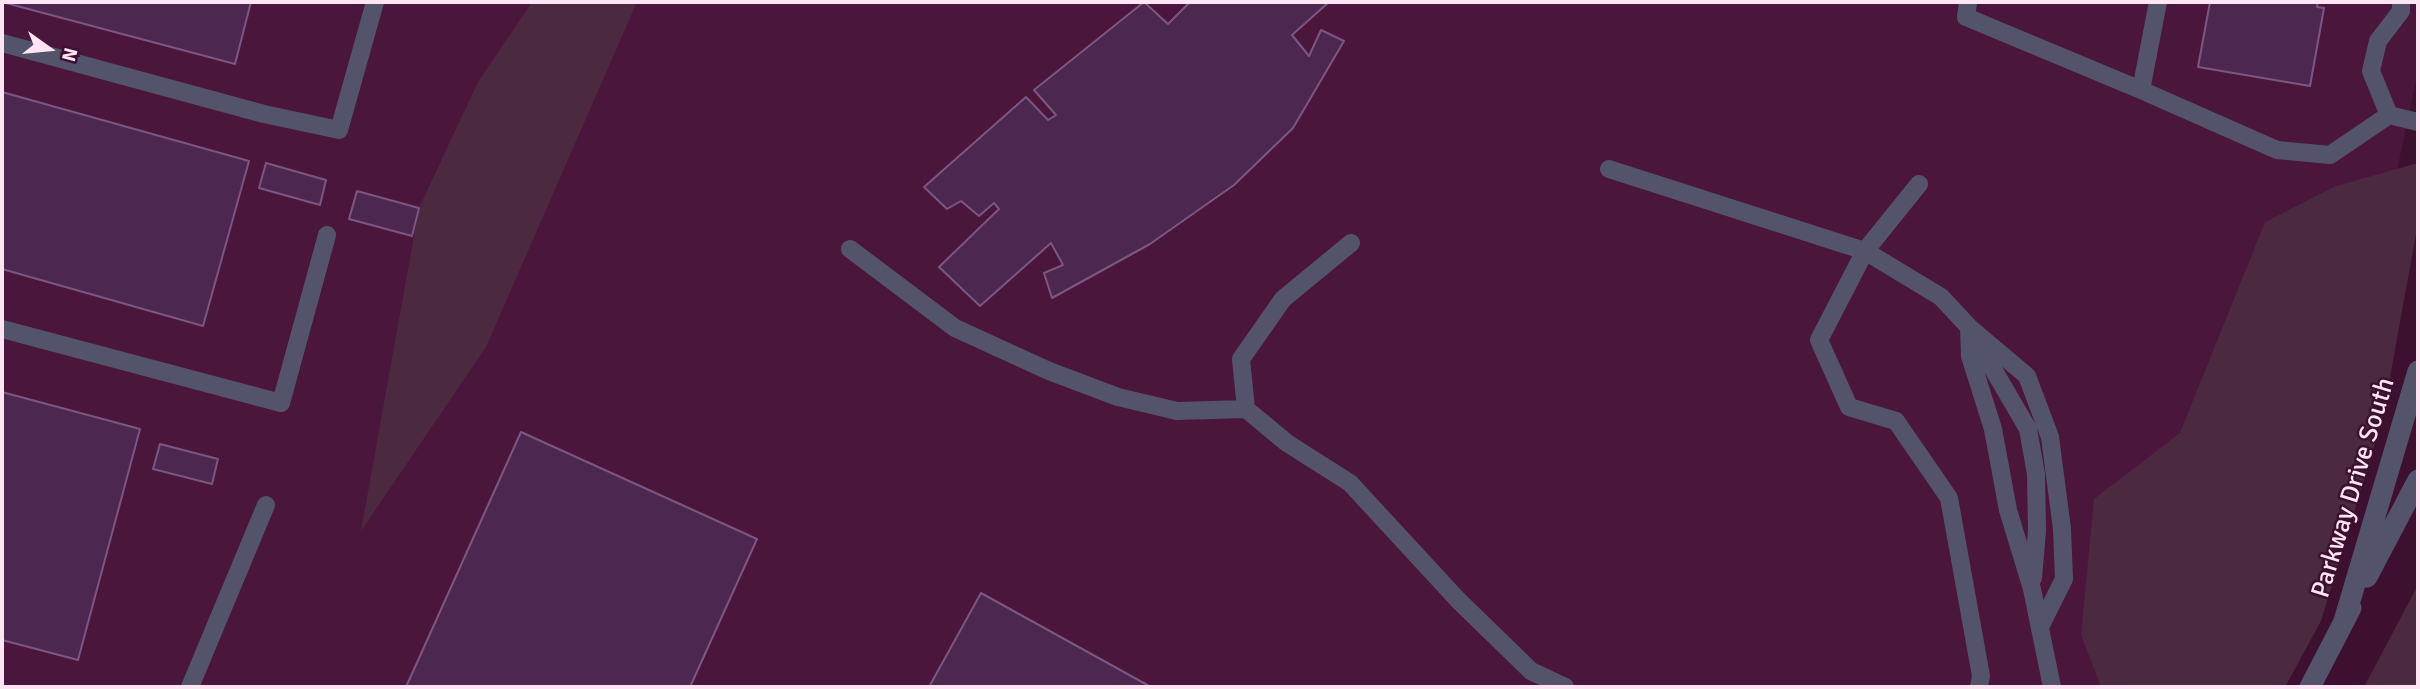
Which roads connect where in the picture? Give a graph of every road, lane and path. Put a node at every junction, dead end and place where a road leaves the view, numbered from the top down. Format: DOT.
graph roads {
  1 [pos="374,2"];
  2 [pos="1968,2"];
  3 [pos="2158,2"];
  4 [pos="2401,2"];
  5 [pos="2,43"];
  6 [pos="2141,90"];
  7 [pos="2389,115"];
  8 [pos="2418,122"];
  9 [pos="1609,169"];
  10 [pos="1919,184"];
  11 [pos="327,235"];
  12 [pos="1351,243"];
  13 [pos="850,250"];
  14 [pos="1864,251"];
  15 [pos="1969,327"];
  16 [pos="2,329"];
  17 [pos="2418,370"];
  18 [pos="1246,410"];
  19 [pos="2418,480"];
  20 [pos="266,505"];
  21 [pos="2032,589"];
  22 [pos="2344,621"];
  23 [pos="2040,627"];
  24 [pos="190,687"];
  25 [pos="1565,687"];
  26 [pos="1979,687"];
  27 [pos="2052,687"];
  28 [pos="2310,687"];
  1 -- 5 [label="lane"];
  2 -- 6 [label="lane"];
  3 -- 6 [label="lane"];
  4 -- 7 [label="lane"];
  6 -- 7 [label="lane"];
  7 -- 8 [label="lane"];
  9 -- 14 [label="lane"];
  10 -- 14 [label="lane"];
  11 -- 16 [label="lane"];
  12 -- 18 [label="lane"];
  13 -- 18 [label="lane"];
  14 -- 15 [label="lane"];
  14 -- 26 [label="lane"];
  15 -- 21 [label="lane"];
  15 -- 21 [label="lane"];
  15 -- 23 [label="lane"];
  17 -- 22 [label="street, Parkway Drive South"];
  18 -- 25 [label="lane"];
  19 -- 22 [label="street"];
  20 -- 24 [label="lane"];
  21 -- 23 [label="lane"];
  22 -- 28 [label="street"];
  23 -- 27 [label="lane"];
}
